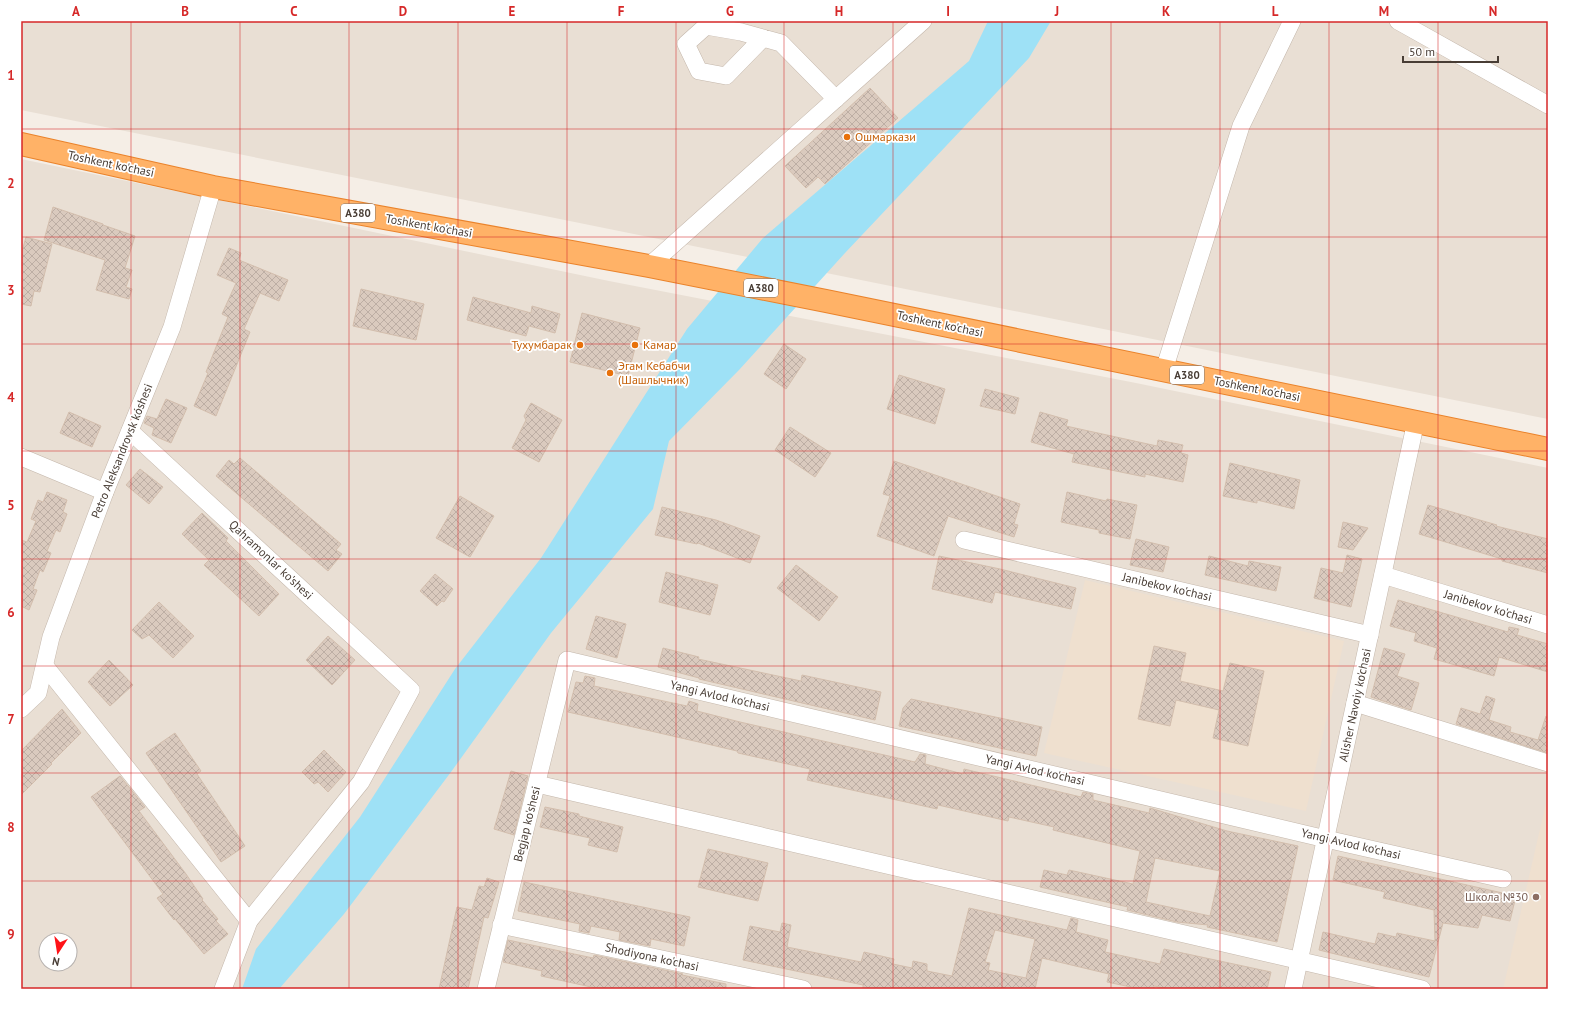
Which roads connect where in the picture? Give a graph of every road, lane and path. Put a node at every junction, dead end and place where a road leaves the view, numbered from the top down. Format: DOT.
graph roads {
  1 [pos="923,21"];
  2 [pos="1292,21"];
  3 [pos="1398,21"];
  4 [pos="763,38"];
  5 [pos="836,99"];
  6 [pos="1548,104"];
  7 [pos="21,144"];
  8 [pos="213,187"];
  9 [pos="649,266"];
  10 [pos="1164,370"];
  11 [pos="1416,421"];
  12 [pos="130,431"];
  13 [pos="1548,449"];
  14 [pos="21,458"];
  15 [pos="105,492"];
  16 [pos="964,540"];
  17 [pos="1383,575"];
  18 [pos="1548,625"];
  19 [pos="1370,635"];
  20 [pos="567,660"];
  21 [pos="44,666"];
  22 [pos="1355,703"];
  23 [pos="21,709"];
  24 [pos="1548,763"];
  25 [pos="537,784"];
  26 [pos="1326,839"];
  27 [pos="1503,879"];
  28 [pos="249,921"];
  29 [pos="502,925"];
  30 [pos="1299,961"];
  31 [pos="223,989"];
  32 [pos="486,989"];
  33 [pos="803,989"];
  34 [pos="1293,989"];
  35 [pos="1422,989"];
  1 -- 5 [label="street"];
  2 -- 10 [label="street"];
  3 -- 6 [label="street"];
  4 -- 5 [label="street"];
  5 -- 9 [label="street"];
  7 -- 8 [label="highway, Toshkent ko'chasi / A380"];
  8 -- 9 [label="highway, Toshkent ko'chasi / A380"];
  8 -- 12 [label="street, Petro Aleksandrovsk kóshesi"];
  9 -- 10 [label="highway, Toshkent ko'chasi / A380"];
  10 -- 11 [label="highway, Toshkent ko'chasi / A380"];
  11 -- 13 [label="highway, Toshkent ko'chasi / A380"];
  11 -- 17 [label="street, Alisher Navoiy ko'chasi"];
  12 -- 15 [label="street, Petro Aleksandrovsk kóshesi"];
  12 -- 28 [label="street, Qahramonlar ko'shesi"];
  14 -- 15 [label="street"];
  15 -- 21 [label="street, Petro Aleksandrovsk kóshesi"];
  16 -- 19 [label="street, Janibekov ko'chasi"];
  17 -- 18 [label="street, Janibekov ko'chasi"];
  17 -- 19 [label="street, Alisher Navoiy ko'chasi"];
  19 -- 22 [label="street, Alisher Navoiy ko'chasi"];
  20 -- 25 [label="street, Begjap ko'shesi"];
  20 -- 26 [label="street, Yangi Avlod ko'chasi"];
  21 -- 23 [label="street, Petro Aleksandrovsk kóshesi"];
  21 -- 28 [label="street"];
  22 -- 24 [label="street"];
  22 -- 26 [label="street, Alisher Navoiy ko'chasi"];
  25 -- 29 [label="street, Begjap ko'shesi"];
  25 -- 30 [label="street"];
  26 -- 27 [label="street, Yangi Avlod ko'chasi"];
  26 -- 30 [label="street, Alisher Navoiy ko'chasi"];
  28 -- 31 [label="street"];
  29 -- 32 [label="street, Begjap ko'shesi"];
  29 -- 33 [label="street, Shodiyona ko'chasi"];
  30 -- 34 [label="street, Alisher Navoiy ko'chasi"];
  30 -- 35 [label="street"];
}
